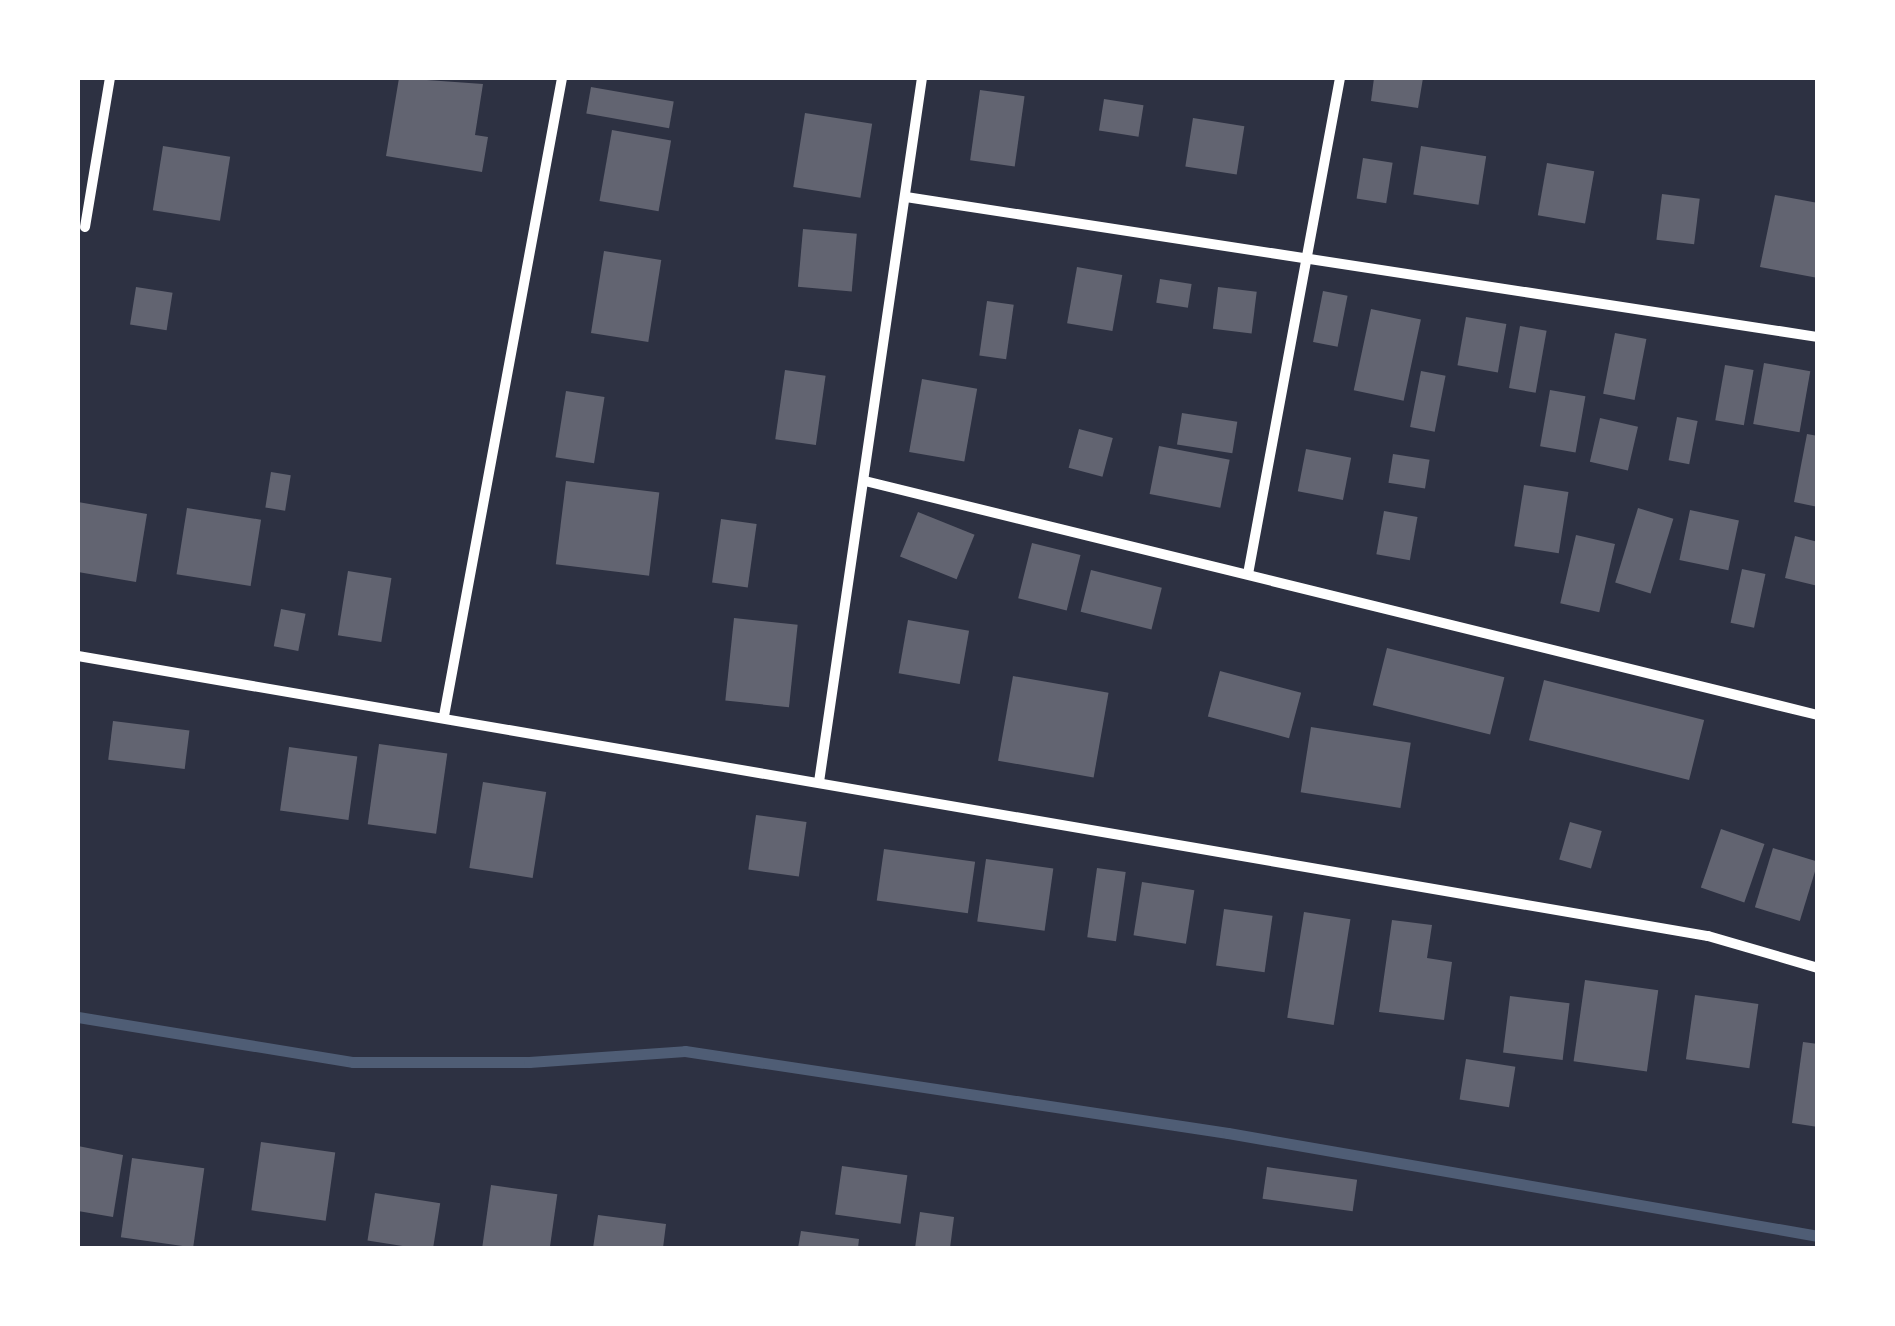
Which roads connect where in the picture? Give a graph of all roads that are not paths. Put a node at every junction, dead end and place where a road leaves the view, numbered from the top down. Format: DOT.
graph roads {
  1 [pos="110,78"];
  2 [pos="562,78"];
  3 [pos="922,78"];
  4 [pos="1340,78"];
  5 [pos="906,196"];
  6 [pos="86,227"];
  7 [pos="1310,261"];
  8 [pos="1818,336"];
  9 [pos="865,481"];
  10 [pos="1248,574"];
  11 [pos="78,656"];
  12 [pos="1818,715"];
  13 [pos="444,716"];
  14 [pos="820,782"];
  15 [pos="1818,968"];
  1 -- 6 [label="street"];
  2 -- 13 [label="street"];
  3 -- 5 [label="street"];
  4 -- 7 [label="street"];
  5 -- 7 [label="street"];
  5 -- 9 [label="street"];
  7 -- 8 [label="street"];
  7 -- 10 [label="street"];
  9 -- 10 [label="street"];
  9 -- 14 [label="street"];
  10 -- 12 [label="street"];
  11 -- 13 [label="street"];
  13 -- 14 [label="street"];
  14 -- 15 [label="street"];
}
